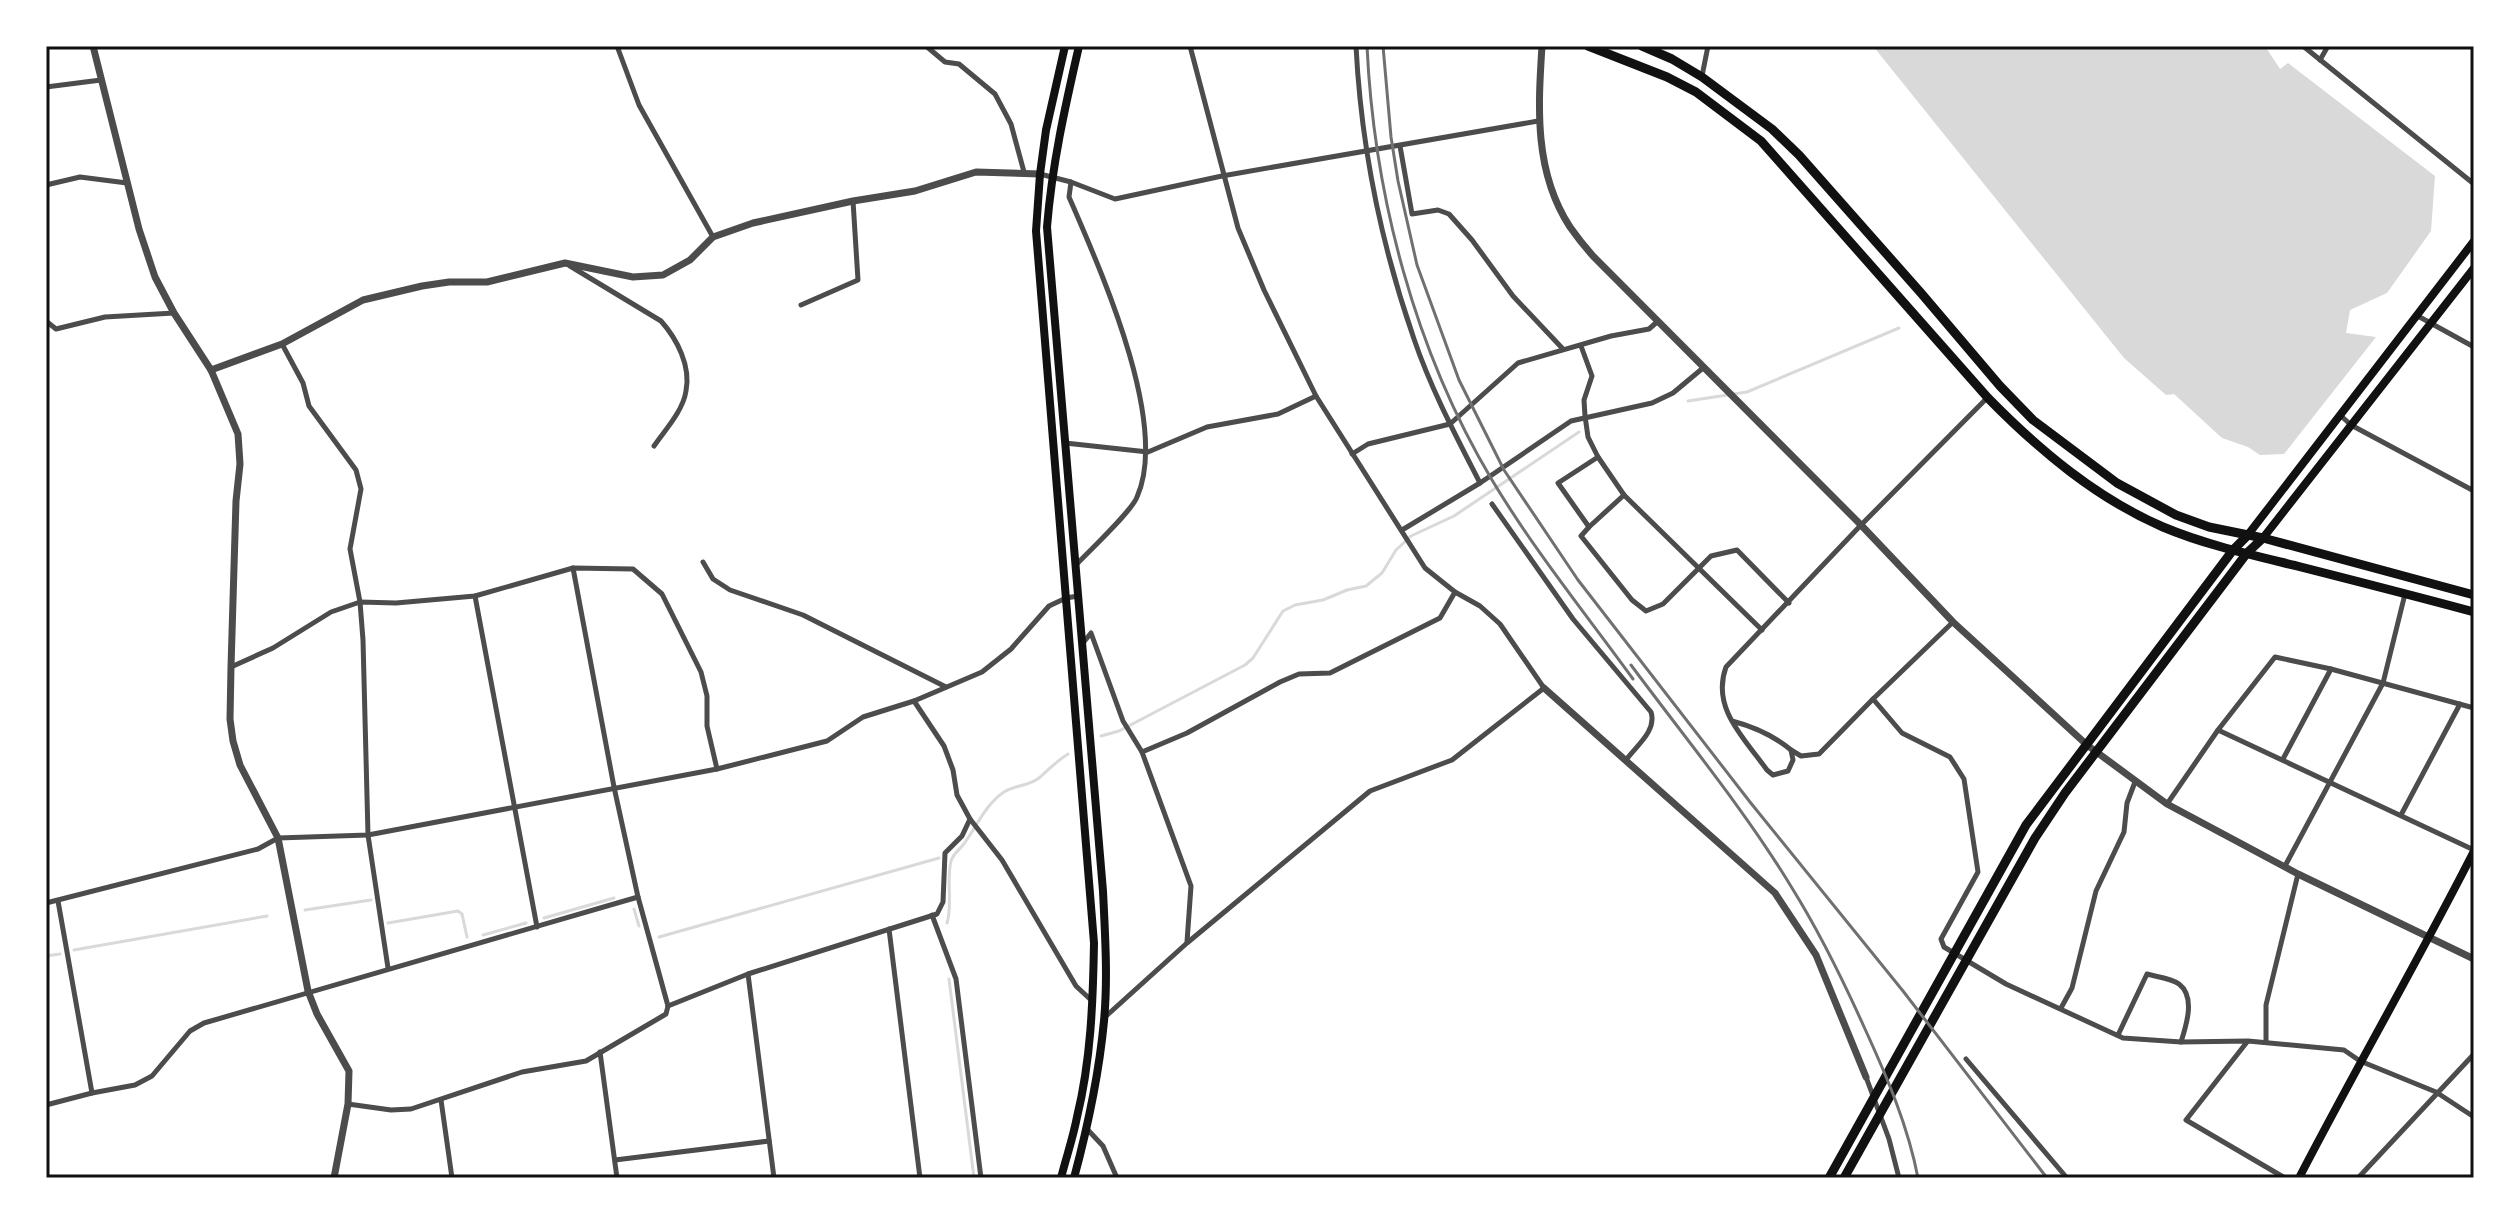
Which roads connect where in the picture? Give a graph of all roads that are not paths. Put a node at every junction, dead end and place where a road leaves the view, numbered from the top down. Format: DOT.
graph roads {
  1 [pos="93,46"];
  2 [pos="617,46"];
  3 [pos="926,46"];
  4 [pos="1065,46"];
  5 [pos="1079,46"];
  6 [pos="1190,46"];
  7 [pos="1356,46"];
  8 [pos="1542,46"];
  9 [pos="1588,46"];
  10 [pos="1642,46"];
  11 [pos="1708,46"];
  12 [pos="2303,46"];
  13 [pos="2328,46"];
  14 [pos="2320,60"];
  15 [pos="1702,77"];
  16 [pos="101,80"];
  17 [pos="46,87"];
  18 [pos="1538,121"];
  19 [pos="1400,146"];
  20 [pos="1366,151"];
  21 [pos="1024,172"];
  22 [pos="1040,174"];
  23 [pos="1222,176"];
  24 [pos="1051,177"];
  25 [pos="1071,182"];
  26 [pos="127,183"];
  27 [pos="2474,184"];
  28 [pos="46,185"];
  29 [pos="853,201"];
  30 [pos="713,237"];
  31 [pos="2474,241"];
  32 [pos="565,263"];
  33 [pos="2474,268"];
  34 [pos="801,305"];
  35 [pos="174,313"];
  36 [pos="2416,315"];
  37 [pos="46,321"];
  38 [pos="1657,322"];
  39 [pos="2432,323"];
  40 [pos="282,344"];
  41 [pos="1581,346"];
  42 [pos="2474,347"];
  43 [pos="1563,349"];
  44 [pos="1703,368"];
  45 [pos="211,370"];
  46 [pos="1316,396"];
  47 [pos="1988,398"];
  48 [pos="2339,414"];
  49 [pos="1585,416"];
  50 [pos="1450,424"];
  51 [pos="2351,425"];
  52 [pos="1065,443"];
  53 [pos="654,446"];
  54 [pos="1148,452"];
  55 [pos="1352,454"];
  56 [pos="1598,457"];
  57 [pos="1480,483"];
  58 [pos="2474,491"];
  59 [pos="1624,495"];
  60 [pos="1492,504"];
  61 [pos="1861,525"];
  62 [pos="1589,527"];
  63 [pos="1404,533"];
  64 [pos="2247,536"];
  65 [pos="2263,538"];
  66 [pos="2233,550"];
  67 [pos="2247,553"];
  68 [pos="703,562"];
  69 [pos="1075,566"];
  70 [pos="573,568"];
  71 [pos="1700,569"];
  72 [pos="1455,592"];
  73 [pos="2405,594"];
  74 [pos="2474,595"];
  75 [pos="475,596"];
  76 [pos="1078,596"];
  77 [pos="1066,598"];
  78 [pos="360,602"];
  79 [pos="1789,603"];
  80 [pos="2474,612"];
  81 [pos="1953,622"];
  82 [pos="1762,630"];
  83 [pos="1082,643"];
  84 [pos="231,667"];
  85 [pos="2331,669"];
  86 [pos="2383,683"];
  87 [pos="947,687"];
  88 [pos="1544,688"];
  89 [pos="1873,699"];
  90 [pos="914,701"];
  91 [pos="2460,704"];
  92 [pos="2474,708"];
  93 [pos="1732,721"];
  94 [pos="2218,730"];
  95 [pos="2087,745"];
  96 [pos="1791,750"];
  97 [pos="1142,752"];
  98 [pos="2098,752"];
  99 [pos="2283,759"];
  100 [pos="1625,761"];
  101 [pos="717,769"];
  102 [pos="2135,782"];
  103 [pos="2331,783"];
  104 [pos="614,787"];
  105 [pos="2167,804"];
  106 [pos="514,806"];
  107 [pos="2401,815"];
  108 [pos="971,821"];
  109 [pos="368,835"];
  110 [pos="278,838"];
  111 [pos="2474,850"];
  112 [pos="2285,866"];
  113 [pos="2298,874"];
  114 [pos="638,897"];
  115 [pos="58,901"];
  116 [pos="46,903"];
  117 [pos="932,915"];
  118 [pos="537,927"];
  119 [pos="889,929"];
  120 [pos="2430,938"];
  121 [pos="1187,943"];
  122 [pos="2474,959"];
  123 [pos="388,968"];
  124 [pos="748,974"];
  125 [pos="308,991"];
  126 [pos="1093,1002"];
  127 [pos="668,1006"];
  128 [pos="2061,1008"];
  129 [pos="1104,1018"];
  130 [pos="2118,1035"];
  131 [pos="2248,1041"];
  132 [pos="2181,1042"];
  133 [pos="2266,1042"];
  134 [pos="600,1052"];
  135 [pos="2474,1054"];
  136 [pos="1966,1059"];
  137 [pos="2360,1061"];
  138 [pos="1866,1077"];
  139 [pos="2436,1092"];
  140 [pos="92,1093"];
  141 [pos="441,1099"];
  142 [pos="348,1104"];
  143 [pos="46,1105"];
  144 [pos="2474,1117"];
  145 [pos="1087,1129"];
  146 [pos="769,1141"];
  147 [pos="615,1160"];
  148 [pos="334,1178"];
  149 [pos="452,1178"];
  150 [pos="617,1178"];
  151 [pos="774,1178"];
  152 [pos="920,1178"];
  153 [pos="981,1178"];
  154 [pos="1061,1178"];
  155 [pos="1074,1178"];
  156 [pos="1117,1178"];
  157 [pos="1829,1178"];
  158 [pos="1844,1178"];
  159 [pos="1899,1178"];
  160 [pos="2067,1178"];
  161 [pos="2285,1178"];
  162 [pos="2299,1178"];
  163 [pos="2358,1178"];
  1 -- 16 [label="street"];
  2 -- 30 [label="street"];
  3 -- 21 [label="street"];
  4 -- 22 [label="main road"];
  5 -- 24 [label="main road"];
  6 -- 23 [label="street"];
  7 -- 20 [label="street"];
  8 -- 18 [label="street"];
  9 -- 47 [label="highway"];
  10 -- 15 [label="highway"];
  11 -- 15 [label="street"];
  12 -- 14 [label="street"];
  13 -- 14 [label="street"];
  14 -- 27 [label="street"];
  15 -- 64 [label="highway"];
  16 -- 17 [label="street"];
  16 -- 26 [label="street"];
  18 -- 19 [label="street"];
  18 -- 38 [label="street"];
  19 -- 20 [label="street"];
  19 -- 43 [label="street"];
  20 -- 23 [label="street"];
  20 -- 50 [label="street"];
  21 -- 22 [label="street"];
  21 -- 29 [label="street"];
  22 -- 24 [label="street"];
  22 -- 77 [label="main road"];
  23 -- 25 [label="street"];
  23 -- 46 [label="street"];
  24 -- 25 [label="street"];
  24 -- 52 [label="main road"];
  25 -- 54 [label="street"];
  26 -- 28 [label="street"];
  26 -- 35 [label="street"];
  29 -- 30 [label="street"];
  29 -- 34 [label="street"];
  30 -- 32 [label="street"];
  31 -- 36 [label="main road"];
  32 -- 40 [label="street"];
  32 -- 53 [label="street"];
  33 -- 39 [label="main road"];
  35 -- 37 [label="street"];
  35 -- 45 [label="street"];
  36 -- 39 [label="street"];
  36 -- 48 [label="main road"];
  38 -- 41 [label="street"];
  38 -- 44 [label="street"];
  39 -- 42 [label="street"];
  39 -- 51 [label="main road"];
  40 -- 45 [label="street"];
  40 -- 78 [label="street"];
  41 -- 43 [label="street"];
  41 -- 49 [label="street"];
  43 -- 50 [label="street"];
  44 -- 49 [label="street"];
  44 -- 61 [label="street"];
  45 -- 84 [label="street"];
  46 -- 54 [label="street"];
  46 -- 55 [label="street"];
  47 -- 61 [label="street"];
  47 -- 66 [label="highway"];
  48 -- 51 [label="street"];
  48 -- 64 [label="main road"];
  49 -- 56 [label="street"];
  49 -- 57 [label="street"];
  50 -- 55 [label="street"];
  50 -- 57 [label="street"];
  51 -- 58 [label="street"];
  51 -- 65 [label="main road"];
  52 -- 54 [label="street"];
  52 -- 69 [label="main road"];
  54 -- 69 [label="street"];
  55 -- 63 [label="street"];
  56 -- 59 [label="street"];
  56 -- 62 [label="street"];
  57 -- 63 [label="street"];
  59 -- 62 [label="street"];
  59 -- 71 [label="street"];
  60 -- 100 [label="street"];
  61 -- 79 [label="street"];
  61 -- 81 [label="street"];
  62 -- 71 [label="street"];
  63 -- 72 [label="street"];
  64 -- 65 [label="highway"];
  64 -- 66 [label="highway"];
  65 -- 67 [label="highway"];
  65 -- 74 [label="highway"];
  66 -- 67 [label="highway"];
  66 -- 95 [label="highway"];
  67 -- 73 [label="highway"];
  67 -- 98 [label="highway"];
  68 -- 87 [label="street"];
  69 -- 76 [label="main road"];
  70 -- 75 [label="street"];
  70 -- 101 [label="street"];
  70 -- 104 [label="street"];
  71 -- 79 [label="street"];
  71 -- 82 [label="street"];
  72 -- 88 [label="street"];
  72 -- 97 [label="street"];
  73 -- 80 [label="highway"];
  73 -- 86 [label="street"];
  75 -- 78 [label="street"];
  75 -- 106 [label="street"];
  76 -- 77 [label="street"];
  76 -- 83 [label="main road"];
  77 -- 87 [label="street"];
  77 -- 126 [label="main road"];
  78 -- 84 [label="street"];
  78 -- 109 [label="street"];
  79 -- 82 [label="street"];
  81 -- 89 [label="street"];
  81 -- 95 [label="street"];
  82 -- 93 [label="street"];
  83 -- 97 [label="street"];
  83 -- 129 [label="main road"];
  84 -- 110 [label="street"];
  85 -- 86 [label="street"];
  85 -- 94 [label="street"];
  85 -- 99 [label="street"];
  86 -- 91 [label="street"];
  86 -- 103 [label="street"];
  87 -- 90 [label="street"];
  88 -- 100 [label="street"];
  88 -- 121 [label="street"];
  89 -- 96 [label="street"];
  89 -- 128 [label="street"];
  90 -- 101 [label="street"];
  90 -- 108 [label="street"];
  91 -- 92 [label="street"];
  91 -- 107 [label="street"];
  93 -- 96 [label="street"];
  93 -- 96 [label="street"];
  94 -- 99 [label="street"];
  94 -- 105 [label="street"];
  95 -- 98 [label="street"];
  95 -- 157 [label="highway"];
  97 -- 121 [label="street"];
  98 -- 102 [label="street"];
  98 -- 158 [label="highway"];
  99 -- 103 [label="street"];
  100 -- 138 [label="street"];
  101 -- 104 [label="street"];
  102 -- 105 [label="street"];
  102 -- 128 [label="street"];
  103 -- 107 [label="street"];
  103 -- 112 [label="street"];
  104 -- 106 [label="street"];
  104 -- 114 [label="street"];
  105 -- 112 [label="street"];
  106 -- 109 [label="street"];
  106 -- 118 [label="street"];
  107 -- 111 [label="street"];
  108 -- 117 [label="street"];
  108 -- 126 [label="street"];
  109 -- 110 [label="street"];
  109 -- 123 [label="street"];
  110 -- 115 [label="street"];
  110 -- 125 [label="street"];
  111 -- 120 [label="main road"];
  112 -- 113 [label="street"];
  113 -- 120 [label="street"];
  113 -- 133 [label="street"];
  114 -- 118 [label="street"];
  114 -- 127 [label="street"];
  115 -- 116 [label="street"];
  115 -- 140 [label="street"];
  117 -- 119 [label="street"];
  117 -- 153 [label="street"];
  118 -- 123 [label="street"];
  119 -- 124 [label="street"];
  119 -- 152 [label="street"];
  120 -- 122 [label="street"];
  120 -- 137 [label="main road"];
  121 -- 129 [label="street"];
  123 -- 125 [label="street"];
  124 -- 127 [label="street"];
  124 -- 146 [label="street"];
  125 -- 140 [label="street"];
  125 -- 142 [label="street"];
  126 -- 154 [label="main road"];
  127 -- 134 [label="street"];
  128 -- 130 [label="street"];
  129 -- 145 [label="main road"];
  130 -- 132 [label="street"];
  130 -- 132 [label="street"];
  131 -- 132 [label="street"];
  131 -- 133 [label="street"];
  131 -- 161 [label="street"];
  133 -- 137 [label="street"];
  134 -- 141 [label="street"];
  134 -- 147 [label="street"];
  135 -- 139 [label="street"];
  136 -- 160 [label="street"];
  137 -- 139 [label="street"];
  137 -- 162 [label="main road"];
  138 -- 159 [label="street"];
  139 -- 144 [label="street"];
  139 -- 163 [label="street"];
  140 -- 143 [label="street"];
  141 -- 142 [label="street"];
  141 -- 149 [label="street"];
  142 -- 148 [label="street"];
  145 -- 155 [label="main road"];
  145 -- 156 [label="street"];
  146 -- 147 [label="street"];
  146 -- 151 [label="street"];
  147 -- 150 [label="street"];
}
